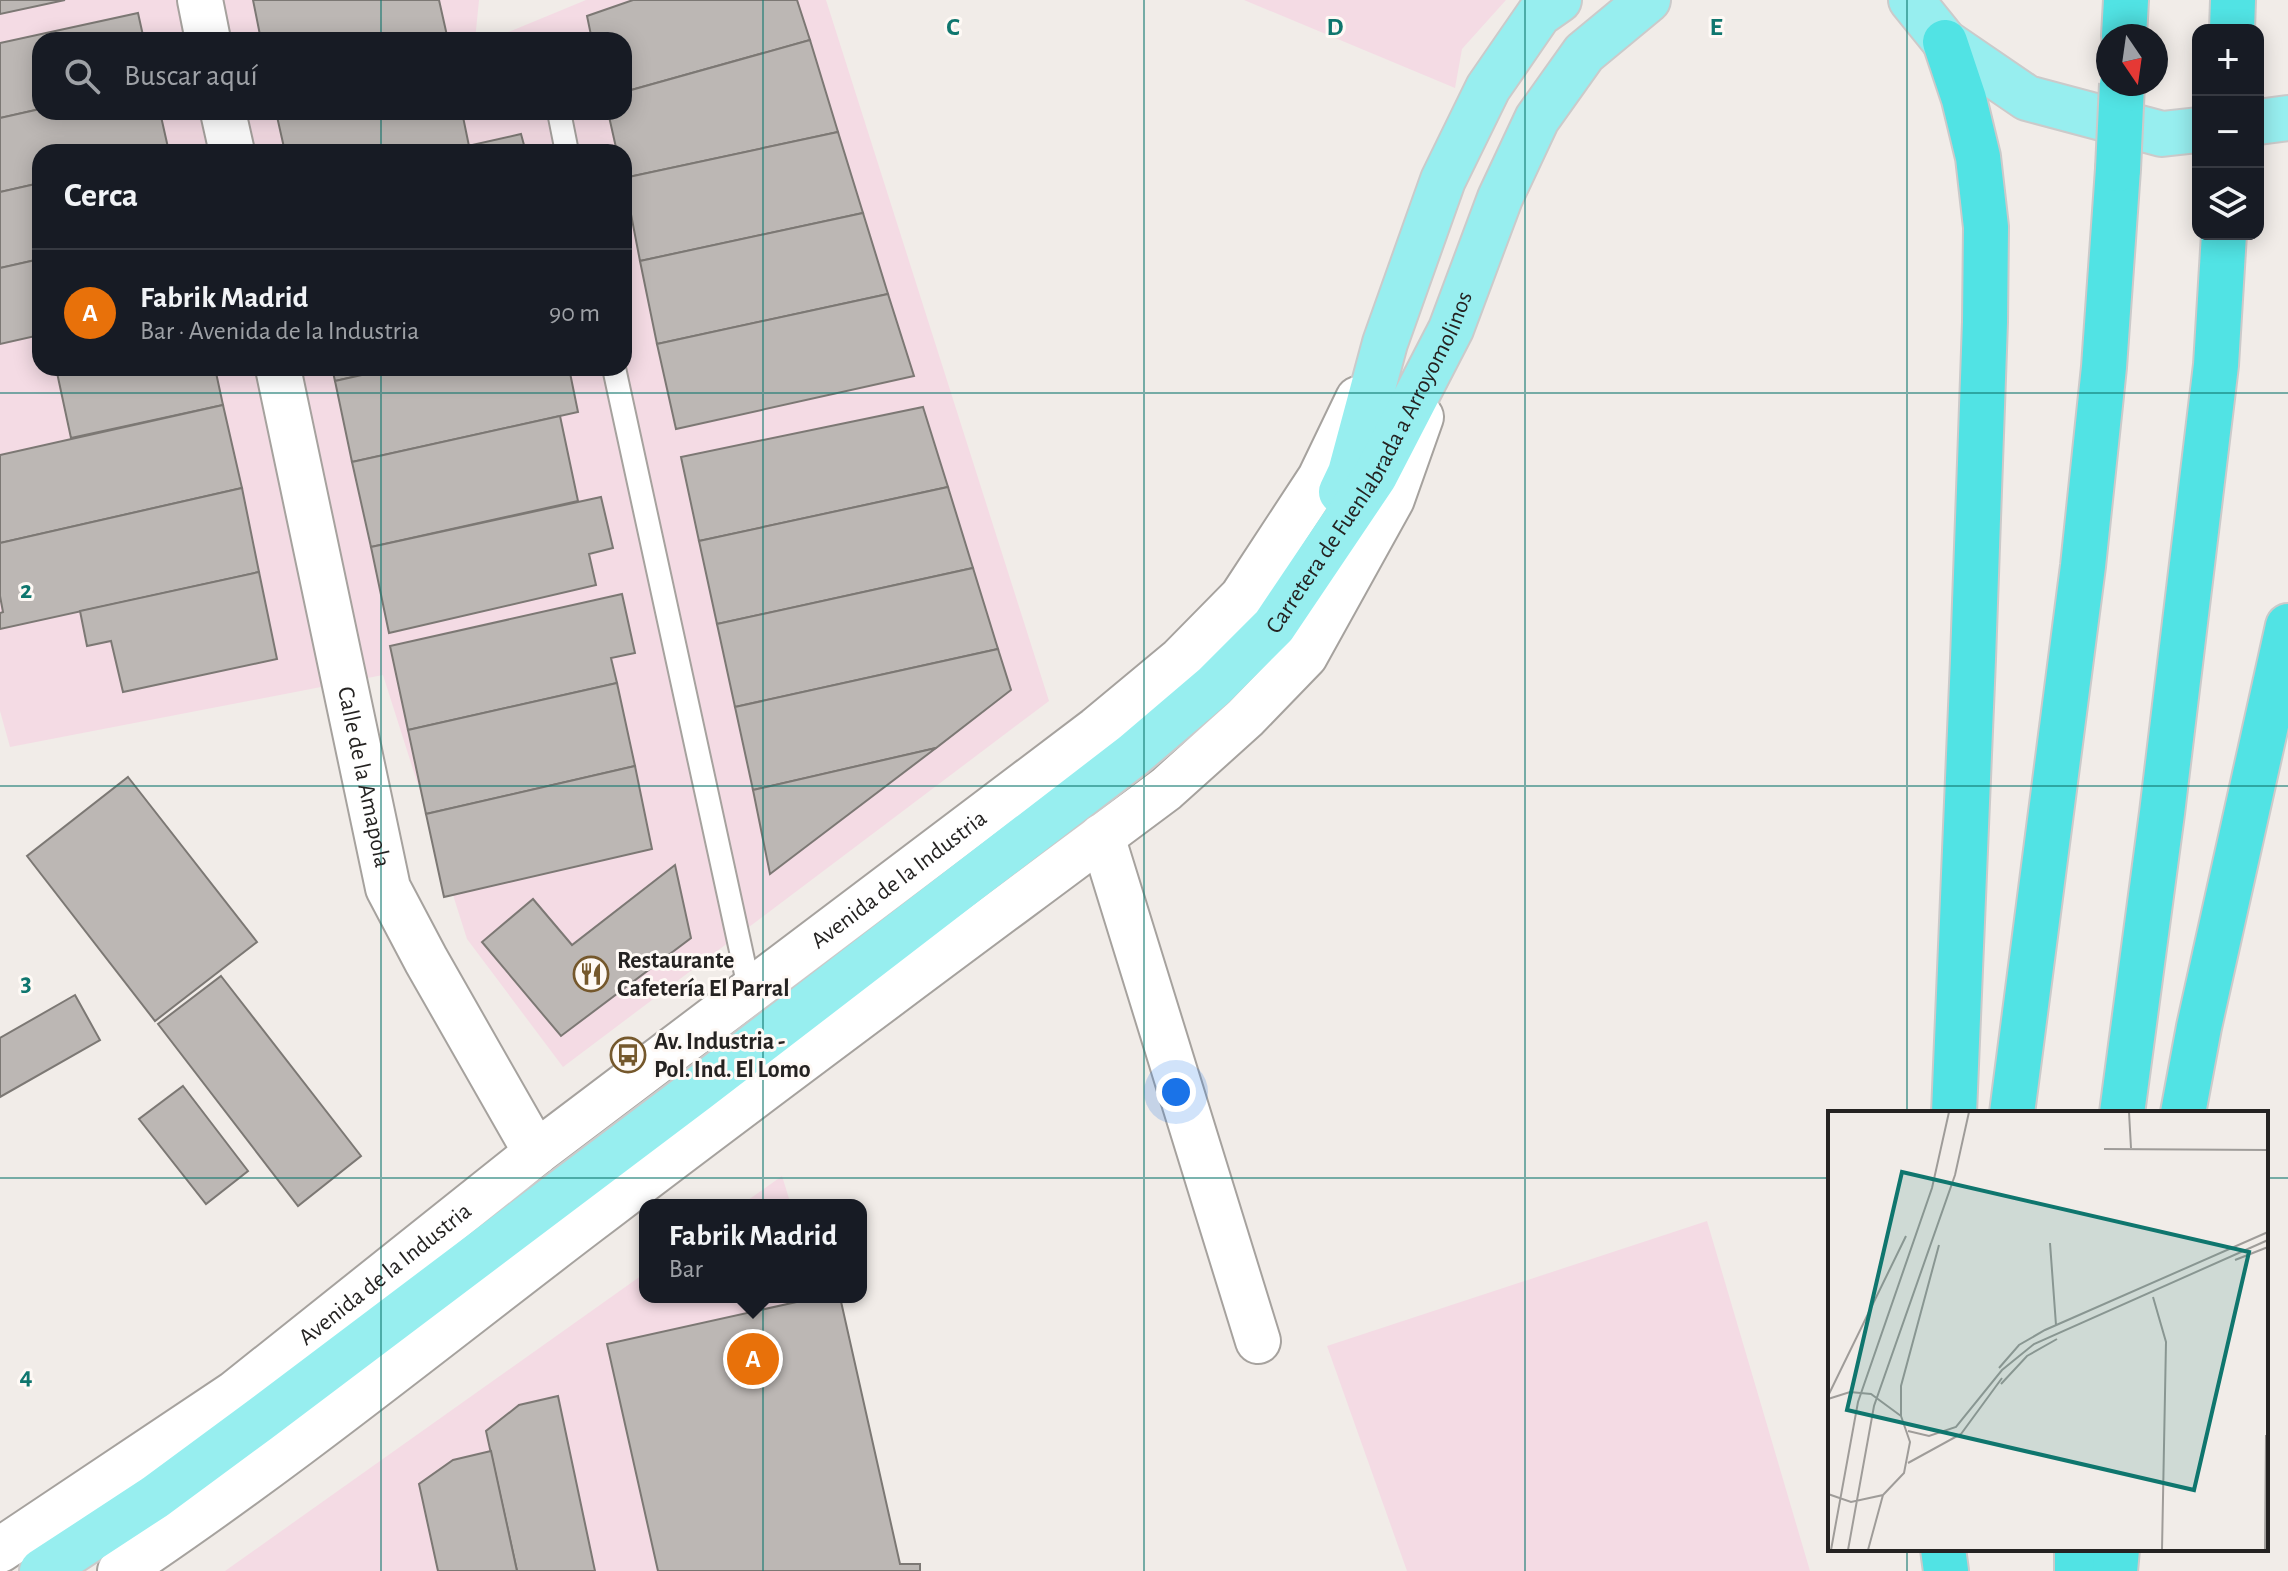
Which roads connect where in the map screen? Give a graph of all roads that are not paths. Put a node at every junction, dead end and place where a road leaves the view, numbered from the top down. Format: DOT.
graph roads {
  1 [pos="200,0"];
  2 [pos="1559,0"];
  3 [pos="1648,0"];
  4 [pos="1911,0"];
  5 [pos="2126,0"];
  6 [pos="2233,0"];
  7 [pos="2125,24"];
  8 [pos="2232,24"];
  9 [pos="206,32"];
  10 [pos="1945,42"];
  11 [pos="2121,96"];
  12 [pos="2288,118"];
  13 [pos="225,120"];
  14 [pos="561,120"];
  15 [pos="2264,121"];
  16 [pos="2192,131"];
  17 [pos="230,144"];
  18 [pos="565,144"];
  19 [pos="2224,240"];
  20 [pos="1451,329"];
  21 [pos="1385,343"];
  22 [pos="280,376"];
  23 [pos="616,376"];
  24 [pos="1274,626"];
  25 [pos="2288,626"];
  26 [pos="1102,836"];
  27 [pos="750,992"];
  28 [pos="1954,1111"];
  29 [pos="2012,1111"];
  30 [pos="2122,1111"];
  31 [pos="2183,1111"];
  32 [pos="536,1153"];
  33 [pos="1258,1341"];
  34 [pos="0,1550"];
  35 [pos="1943,1551"];
  36 [pos="1961,1551"];
  37 [pos="2117,1551"];
  38 [pos="42,1571"];
  39 [pos="120,1571"];
  40 [pos="1946,1571"];
  41 [pos="1959,1571"];
  42 [pos="2115,1571"];
  1 -- 9 [label="street"];
  2 -- 21 [label="main road, Carretera de Fuenlabrada a Arroyomolinos"];
  3 -- 20 [label="main road, Carretera de Fuenlabrada a Arroyomolinos"];
  4 -- 10 [label="main road"];
  5 -- 7 [label="highway"];
  6 -- 8 [label="highway"];
  10 -- 16 [label="main road"];
  10 -- 28 [label="highway"];
  11 -- 29 [label="highway, bridge"];
  12 -- 15 [label="main road"];
  13 -- 17 [label="street"];
  14 -- 18 [label="lane"];
  19 -- 30 [label="highway"];
  20 -- 24 [label="main road, Carretera de Fuenlabrada a Arroyomolinos"];
  20 -- 26 [label="street"];
  21 -- 24 [label="main road, Carretera de Fuenlabrada a Arroyomolinos"];
  21 -- 27 [label="street, Avenida de la Industria"];
  22 -- 32 [label="street, Calle de la Amapola"];
  23 -- 27 [label="lane"];
  24 -- 38 [label="main road, Avenida de la Industria"];
  25 -- 31 [label="highway"];
  26 -- 33 [label="street"];
  26 -- 39 [label="street"];
  27 -- 32 [label="street, Avenida de la Industria"];
  32 -- 34 [label="street, Avenida de la Industria"];
  35 -- 40 [label="highway"];
  36 -- 41 [label="highway"];
  37 -- 42 [label="highway"];
}
